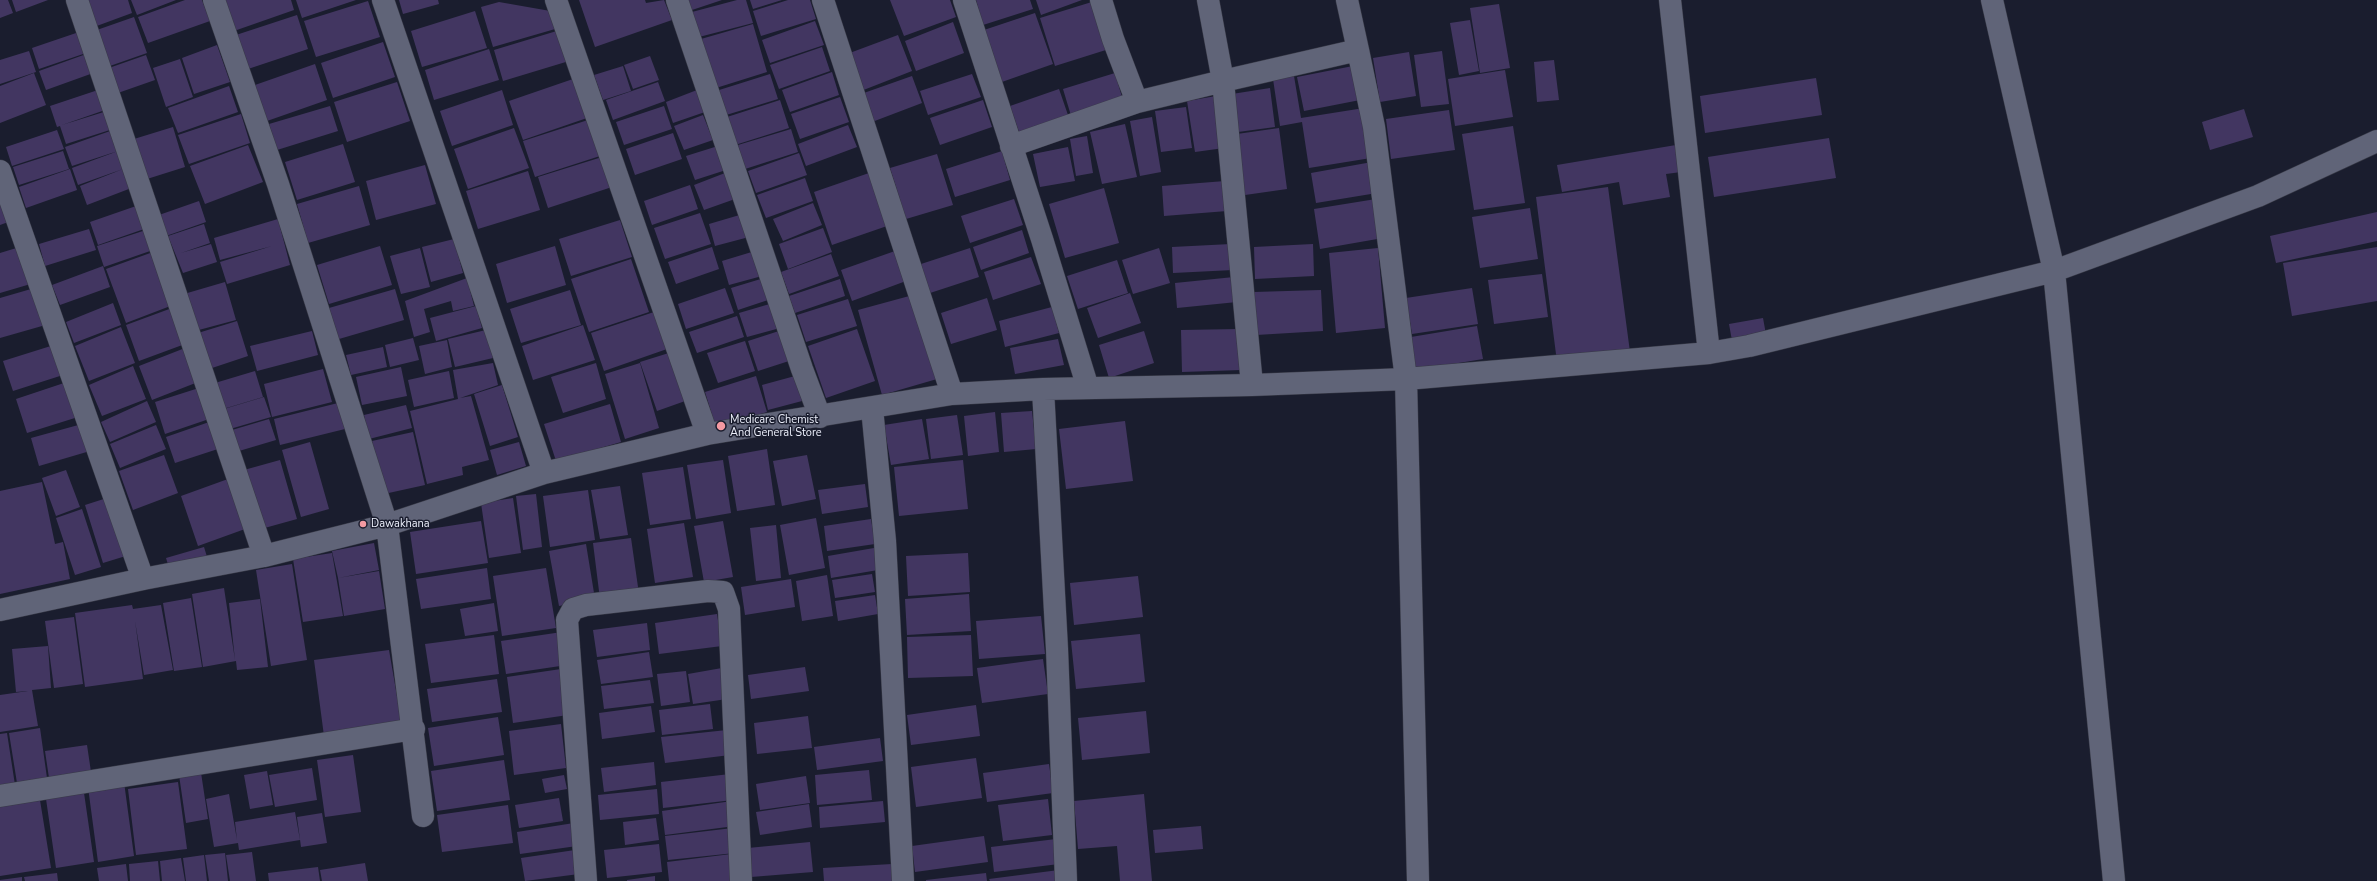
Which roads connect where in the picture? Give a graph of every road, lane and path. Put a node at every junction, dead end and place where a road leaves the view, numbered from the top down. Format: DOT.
graph roads {
  1 [pos="77,0"];
  2 [pos="214,0"];
  3 [pos="383,0"];
  4 [pos="556,0"];
  5 [pos="677,0"];
  6 [pos="823,0"];
  7 [pos="964,0"];
  8 [pos="1101,0"];
  9 [pos="1208,0"];
  10 [pos="1347,0"];
  11 [pos="1670,0"];
  12 [pos="1992,0"];
  13 [pos="1358,50"];
  14 [pos="1223,81"];
  15 [pos="1137,102"];
  16 [pos="2377,141"];
  17 [pos="1011,146"];
  18 [pos="0,171"];
  19 [pos="2054,271"];
  20 [pos="1709,353"];
  21 [pos="1406,379"];
  22 [pos="1252,385"];
  23 [pos="1088,388"];
  24 [pos="1042,389"];
  25 [pos="952,394"];
  26 [pos="872,408"];
  27 [pos="820,417"];
  28 [pos="707,434"];
  29 [pos="544,473"];
  30 [pos="387,525"];
  31 [pos="264,556"];
  32 [pos="143,579"];
  33 [pos="0,610"];
  34 [pos="414,729"];
  35 [pos="0,796"];
  36 [pos="423,816"];
  37 [pos="586,881"];
  38 [pos="741,881"];
  39 [pos="903,881"];
  40 [pos="1066,881"];
  41 [pos="1418,881"];
  42 [pos="2114,881"];
  1 -- 31 [label="street"];
  2 -- 30 [label="street"];
  3 -- 29 [label="street"];
  4 -- 28 [label="street"];
  5 -- 27 [label="street"];
  6 -- 25 [label="street"];
  7 -- 17 [label="street"];
  8 -- 15 [label="street"];
  9 -- 14 [label="street"];
  10 -- 13 [label="street"];
  11 -- 20 [label="street"];
  12 -- 19 [label="street"];
  13 -- 14 [label="street"];
  13 -- 21 [label="street"];
  14 -- 15 [label="street"];
  14 -- 22 [label="street"];
  15 -- 17 [label="street"];
  16 -- 19 [label="street"];
  17 -- 23 [label="street"];
  18 -- 32 [label="street"];
  19 -- 20 [label="street"];
  19 -- 42 [label="street"];
  20 -- 21 [label="street"];
  21 -- 22 [label="street"];
  21 -- 41 [label="street"];
  22 -- 23 [label="street"];
  23 -- 24 [label="street"];
  24 -- 25 [label="street"];
  24 -- 40 [label="street"];
  25 -- 26 [label="street"];
  26 -- 27 [label="street"];
  26 -- 39 [label="street"];
  27 -- 28 [label="street"];
  28 -- 29 [label="street"];
  29 -- 30 [label="street"];
  30 -- 31 [label="street"];
  30 -- 34 [label="street"];
  31 -- 32 [label="street"];
  32 -- 33 [label="street"];
  34 -- 35 [label="street"];
  34 -- 36 [label="street"];
  37 -- 38 [label="street"];
}
